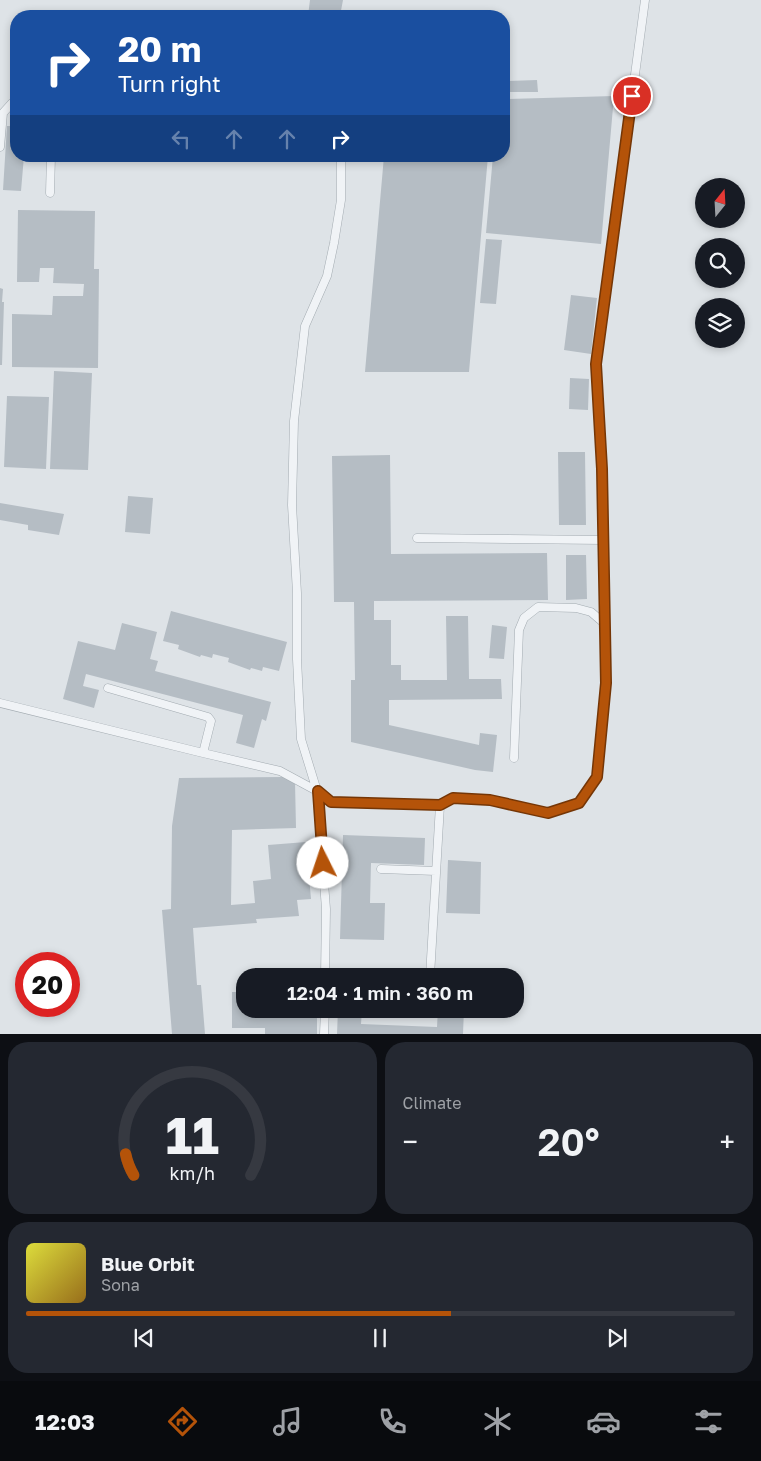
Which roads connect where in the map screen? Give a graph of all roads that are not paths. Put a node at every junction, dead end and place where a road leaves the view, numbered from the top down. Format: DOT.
graph roads {
  1 [pos="645,0"];
  2 [pos="10,105"];
  3 [pos="0,147"];
  4 [pos="51,162"];
  5 [pos="341,162"];
  6 [pos="50,193"];
  7 [pos="417,538"];
  8 [pos="604,540"];
  9 [pos="605,624"];
  10 [pos="108,688"];
  11 [pos="0,703"];
  12 [pos="203,753"];
  13 [pos="514,758"];
  14 [pos="318,791"];
  15 [pos="440,805"];
  16 [pos="380,869"];
  17 [pos="436,871"];
  18 [pos="325,968"];
  19 [pos="430,968"];
  20 [pos="325,1018"];
  21 [pos="324,1034"];
  1 -- 8 [label="lane"];
  2 -- 3 [label="lane"];
  4 -- 6 [label="lane"];
  5 -- 14 [label="lane"];
  7 -- 8 [label="lane"];
  8 -- 9 [label="lane"];
  9 -- 13 [label="lane"];
  9 -- 15 [label="lane"];
  10 -- 12 [label="lane"];
  11 -- 12 [label="lane"];
  12 -- 14 [label="lane"];
  14 -- 15 [label="lane"];
  14 -- 18 [label="lane"];
  15 -- 17 [label="lane"];
  16 -- 17 [label="lane"];
  17 -- 19 [label="lane"];
  20 -- 21 [label="lane"];
}
